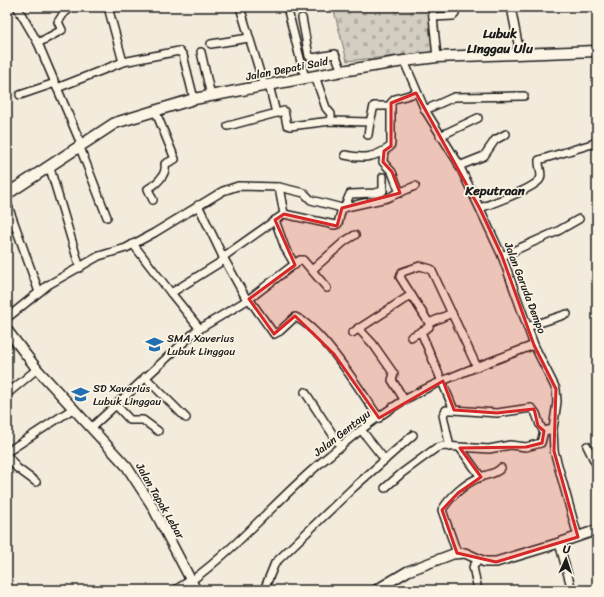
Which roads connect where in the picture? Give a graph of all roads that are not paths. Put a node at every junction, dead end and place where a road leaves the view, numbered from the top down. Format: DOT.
graph roads {
  1 [pos="17,7"];
  2 [pos="72,7"];
  3 [pos="108,7"];
  4 [pos="240,7"];
  5 [pos="287,7"];
  6 [pos="432,7"];
  7 [pos="455,7"];
  8 [pos="511,7"];
  9 [pos="433,17"];
  10 [pos="302,18"];
  11 [pos="249,38"];
  12 [pos="38,43"];
  13 [pos="211,44"];
  14 [pos="597,51"];
  15 [pos="201,52"];
  16 [pos="520,54"];
  17 [pos="437,58"];
  18 [pos="404,61"];
  19 [pos="123,62"];
  20 [pos="342,71"];
  21 [pos="310,77"];
  22 [pos="56,85"];
  23 [pos="266,85"];
  24 [pos="416,93"];
  25 [pos="20,95"];
  26 [pos="211,96"];
  27 [pos="524,96"];
  28 [pos="194,100"];
  29 [pos="391,106"];
  30 [pos="155,110"];
  31 [pos="425,110"];
  32 [pos="276,113"];
  33 [pos="478,118"];
  34 [pos="330,121"];
  35 [pos="370,122"];
  36 [pos="228,126"];
  37 [pos="506,134"];
  38 [pos="368,135"];
  39 [pos="440,136"];
  40 [pos="597,141"];
  41 [pos="80,144"];
  42 [pos="384,151"];
  43 [pos="346,156"];
  44 [pos="49,165"];
  45 [pos="459,166"];
  46 [pos="383,177"];
  47 [pos="415,186"];
  48 [pos="280,187"];
  49 [pos="383,191"];
  50 [pos="400,193"];
  51 [pos="7,194"];
  52 [pos="387,198"];
  53 [pos="153,200"];
  54 [pos="7,203"];
  55 [pos="198,205"];
  56 [pos="343,208"];
  57 [pos="480,208"];
  58 [pos="284,214"];
  59 [pos="107,217"];
  60 [pos="579,219"];
  61 [pos="275,220"];
  62 [pos="355,235"];
  63 [pos="133,244"];
  64 [pos="502,256"];
  65 [pos="224,258"];
  66 [pos="295,264"];
  67 [pos="80,268"];
  68 [pos="312,270"];
  69 [pos="327,288"];
  70 [pos="38,292"];
  71 [pos="171,293"];
  72 [pos="411,295"];
  73 [pos="248,299"];
  74 [pos="452,313"];
  75 [pos="567,314"];
  76 [pos="7,318"];
  77 [pos="429,323"];
  78 [pos="527,327"];
  79 [pos="200,329"];
  80 [pos="7,330"];
  81 [pos="421,332"];
  82 [pos="411,337"];
  83 [pos="534,345"];
  84 [pos="477,367"];
  85 [pos="37,369"];
  86 [pos="145,377"];
  87 [pos="443,380"];
  88 [pos="305,392"];
  89 [pos="7,394"];
  90 [pos="405,401"];
  91 [pos="116,405"];
  92 [pos="74,408"];
  93 [pos="454,410"];
  94 [pos="186,418"];
  95 [pos="379,418"];
  96 [pos="92,427"];
  97 [pos="553,429"];
  98 [pos="362,430"];
  99 [pos="158,431"];
  100 [pos="544,431"];
  101 [pos="412,435"];
  102 [pos="587,446"];
  103 [pos="341,447"];
  104 [pos="450,447"];
  105 [pos="460,448"];
  106 [pos="7,454"];
  107 [pos="385,460"];
  108 [pos="597,466"];
  109 [pos="501,468"];
  110 [pos="480,477"];
  111 [pos="36,482"];
  112 [pos="385,488"];
  113 [pos="597,530"];
  114 [pos="578,537"];
  115 [pos="559,543"];
  116 [pos="457,553"];
  117 [pos="478,560"];
  118 [pos="191,581"];
  119 [pos="475,589"];
  120 [pos="177,590"];
  121 [pos="196,590"];
  122 [pos="264,590"];
  123 [pos="376,590"];
  124 [pos="572,590"];
  1 -- 12 [label="street"];
  2 -- 12 [label="street"];
  3 -- 19 [label="street"];
  4 -- 11 [label="street"];
  5 -- 21 [label="street"];
  6 -- 9 [label="street"];
  7 -- 9 [label="street"];
  8 -- 16 [label="street"];
  9 -- 17 [label="street"];
  10 -- 20 [label="street"];
  11 -- 13 [label="street"];
  11 -- 23 [label="street"];
  12 -- 22 [label="street"];
  14 -- 16 [label="main road, Jalan Depati Said"];
  15 -- 26 [label="street"];
  16 -- 17 [label="main road, Jalan Depati Said"];
  17 -- 18 [label="main road, Jalan Depati Said"];
  18 -- 20 [label="main road, Jalan Depati Said"];
  18 -- 24 [label="street, Jalan Garuda Dempo"];
  19 -- 22 [label="street"];
  19 -- 28 [label="street"];
  20 -- 21 [label="main road, Jalan Depati Said"];
  21 -- 23 [label="main road, Jalan Depati Said"];
  21 -- 34 [label="street"];
  22 -- 25 [label="street"];
  22 -- 41 [label="street"];
  23 -- 26 [label="main road, Jalan Depati Said"];
  23 -- 32 [label="street"];
  24 -- 29 [label="street"];
  24 -- 31 [label="street, Jalan Garuda Dempo"];
  26 -- 28 [label="main road, Jalan Depati Said"];
  27 -- 31 [label="street"];
  28 -- 30 [label="main road, Jalan Depati Said"];
  29 -- 35 [label="street"];
  29 -- 42 [label="street"];
  30 -- 41 [label="main road, Jalan Depati Said"];
  30 -- 53 [label="street"];
  31 -- 39 [label="street, Jalan Garuda Dempo"];
  32 -- 34 [label="street"];
  32 -- 36 [label="street"];
  33 -- 39 [label="street"];
  34 -- 35 [label="street"];
  35 -- 38 [label="street"];
  37 -- 45 [label="street"];
  39 -- 45 [label="street, Jalan Garuda Dempo"];
  40 -- 57 [label="street"];
  41 -- 44 [label="main road, Jalan Depati Said"];
  41 -- 59 [label="street"];
  42 -- 43 [label="street"];
  42 -- 50 [label="street"];
  44 -- 51 [label="main road, Jalan Depati Said"];
  44 -- 67 [label="street"];
  45 -- 57 [label="street, Jalan Garuda Dempo"];
  46 -- 49 [label="street"];
  47 -- 50 [label="street"];
  48 -- 55 [label="street"];
  48 -- 56 [label="street"];
  48 -- 58 [label="street"];
  49 -- 52 [label="street"];
  49 -- 56 [label="street"];
  50 -- 52 [label="street"];
  52 -- 56 [label="street"];
  54 -- 70 [label="street"];
  55 -- 63 [label="street"];
  55 -- 65 [label="street"];
  56 -- 58 [label="street"];
  57 -- 64 [label="street, Jalan Garuda Dempo"];
  58 -- 61 [label="street"];
  60 -- 64 [label="street"];
  61 -- 65 [label="street"];
  61 -- 66 [label="street"];
  62 -- 68 [label="street"];
  63 -- 67 [label="street"];
  63 -- 71 [label="street"];
  64 -- 78 [label="street, Jalan Garuda Dempo"];
  65 -- 71 [label="street"];
  65 -- 73 [label="street"];
  66 -- 68 [label="street"];
  66 -- 73 [label="street"];
  67 -- 70 [label="street"];
  68 -- 69 [label="street"];
  70 -- 76 [label="street"];
  71 -- 79 [label="street"];
  72 -- 74 [label="street"];
  72 -- 77 [label="street"];
  72 -- 90 [label="street"];
  73 -- 79 [label="street"];
  73 -- 95 [label="street"];
  74 -- 77 [label="street"];
  74 -- 84 [label="street"];
  75 -- 78 [label="street"];
  77 -- 81 [label="street"];
  78 -- 83 [label="street, Jalan Garuda Dempo"];
  79 -- 86 [label="street"];
  80 -- 85 [label="street, Jalan Tapak Lebar"];
  81 -- 82 [label="street"];
  81 -- 87 [label="street"];
  83 -- 84 [label="street, Jalan Gentayu"];
  83 -- 97 [label="street, Jalan Garuda Dempo"];
  84 -- 87 [label="street, Jalan Gentayu"];
  85 -- 89 [label="street"];
  85 -- 92 [label="street, Jalan Tapak Lebar"];
  86 -- 91 [label="street"];
  86 -- 94 [label="street"];
  87 -- 90 [label="street, Jalan Gentayu"];
  87 -- 93 [label="street"];
  88 -- 103 [label="street"];
  90 -- 95 [label="street, Jalan Gentayu"];
  91 -- 96 [label="street"];
  91 -- 99 [label="street"];
  92 -- 96 [label="street, Jalan Tapak Lebar"];
  92 -- 106 [label="street"];
  93 -- 100 [label="street"];
  93 -- 104 [label="street"];
  95 -- 98 [label="street, Jalan Gentayu"];
  96 -- 118 [label="street, Jalan Tapak Lebar"];
  97 -- 100 [label="street"];
  97 -- 114 [label="street, Jalan Garuda Dempo"];
  98 -- 103 [label="street, Jalan Gentayu"];
  98 -- 107 [label="street"];
  100 -- 105 [label="street"];
  101 -- 107 [label="street"];
  102 -- 108 [label="street"];
  103 -- 118 [label="street, Jalan Gentayu"];
  104 -- 105 [label="street"];
  104 -- 112 [label="street"];
  105 -- 110 [label="street"];
  106 -- 111 [label="street"];
  107 -- 122 [label="street"];
  109 -- 110 [label="street"];
  110 -- 116 [label="street"];
  113 -- 114 [label="street"];
  114 -- 115 [label="street"];
  115 -- 117 [label="street"];
  115 -- 124 [label="street"];
  116 -- 117 [label="street"];
  116 -- 123 [label="street"];
  117 -- 119 [label="street"];
  118 -- 120 [label="street"];
  118 -- 121 [label="street, Jalan Tapak Lebar"];
}
